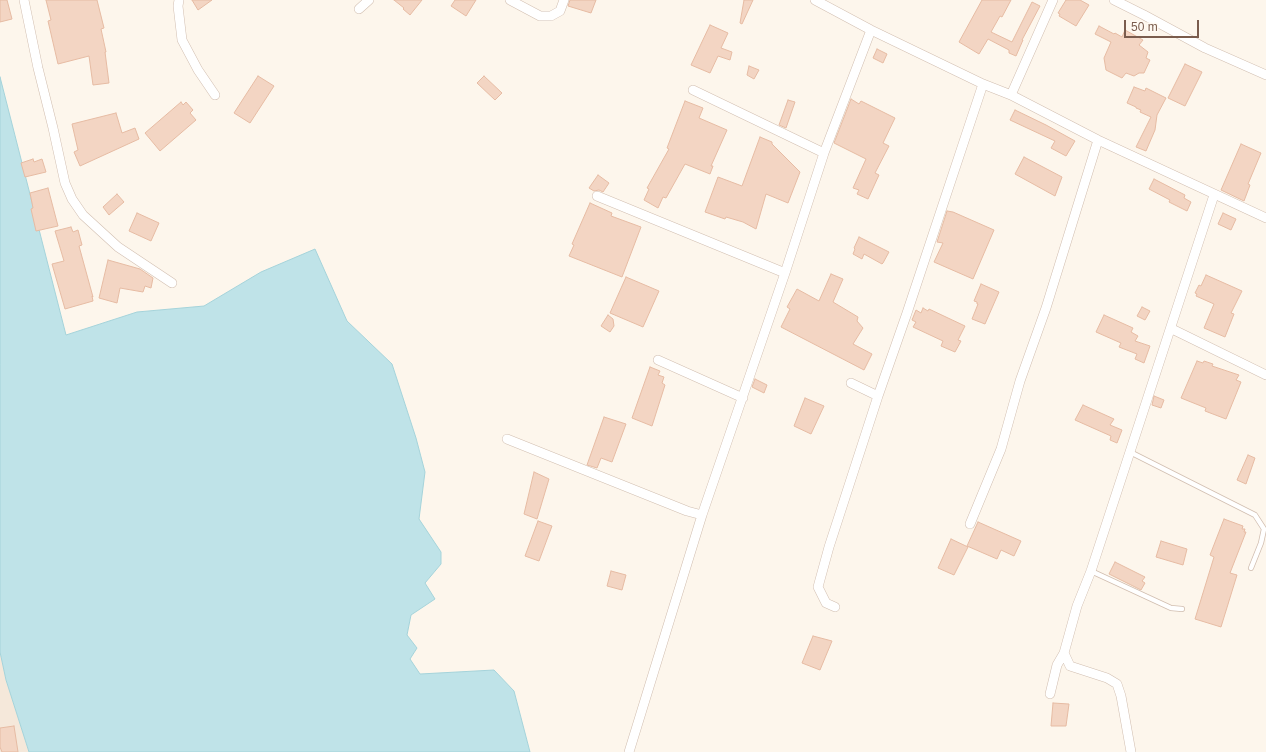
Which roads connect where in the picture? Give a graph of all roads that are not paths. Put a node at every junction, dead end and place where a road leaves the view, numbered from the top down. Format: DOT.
graph roads {
  1 [pos="24,0"];
  2 [pos="179,0"];
  3 [pos="369,0"];
  4 [pos="510,0"];
  5 [pos="564,0"];
  6 [pos="815,0"];
  7 [pos="1053,0"];
  8 [pos="1114,0"];
  9 [pos="359,9"];
  10 [pos="871,30"];
  11 [pos="1266,75"];
  12 [pos="983,84"];
  13 [pos="693,90"];
  14 [pos="215,94"];
  15 [pos="1011,95"];
  16 [pos="1098,140"];
  17 [pos="824,153"];
  18 [pos="1214,195"];
  19 [pos="597,196"];
  20 [pos="1266,218"];
  21 [pos="786,273"];
  22 [pos="172,283"];
  23 [pos="1172,328"];
  24 [pos="658,360"];
  25 [pos="1266,375"];
  26 [pos="851,383"];
  27 [pos="878,396"];
  28 [pos="743,398"];
  29 [pos="507,439"];
  30 [pos="1130,452"];
  31 [pos="702,515"];
  32 [pos="970,524"];
  33 [pos="1251,568"];
  34 [pos="1091,571"];
  35 [pos="835,607"];
  36 [pos="1182,609"];
  37 [pos="1064,653"];
  38 [pos="1050,694"];
  39 [pos="629,752"];
  40 [pos="1130,752"];
  1 -- 22 [label="street"];
  2 -- 14 [label="street"];
  3 -- 9 [label="street"];
  4 -- 5 [label="street"];
  6 -- 10 [label="street"];
  7 -- 15 [label="street"];
  8 -- 11 [label="street"];
  10 -- 12 [label="street"];
  10 -- 17 [label="street"];
  12 -- 15 [label="street"];
  12 -- 27 [label="street"];
  13 -- 17 [label="street"];
  15 -- 16 [label="street"];
  16 -- 18 [label="street"];
  16 -- 32 [label="street"];
  17 -- 21 [label="street"];
  18 -- 20 [label="street"];
  18 -- 23 [label="street"];
  19 -- 21 [label="street"];
  21 -- 28 [label="street"];
  23 -- 25 [label="street"];
  23 -- 30 [label="street"];
  24 -- 28 [label="street"];
  26 -- 27 [label="street"];
  27 -- 35 [label="street"];
  28 -- 31 [label="street"];
  29 -- 31 [label="street"];
  30 -- 33 [label="lane"];
  30 -- 34 [label="street"];
  31 -- 39 [label="street"];
  34 -- 36 [label="lane"];
  34 -- 37 [label="street"];
  37 -- 38 [label="street"];
  37 -- 40 [label="street"];
}
